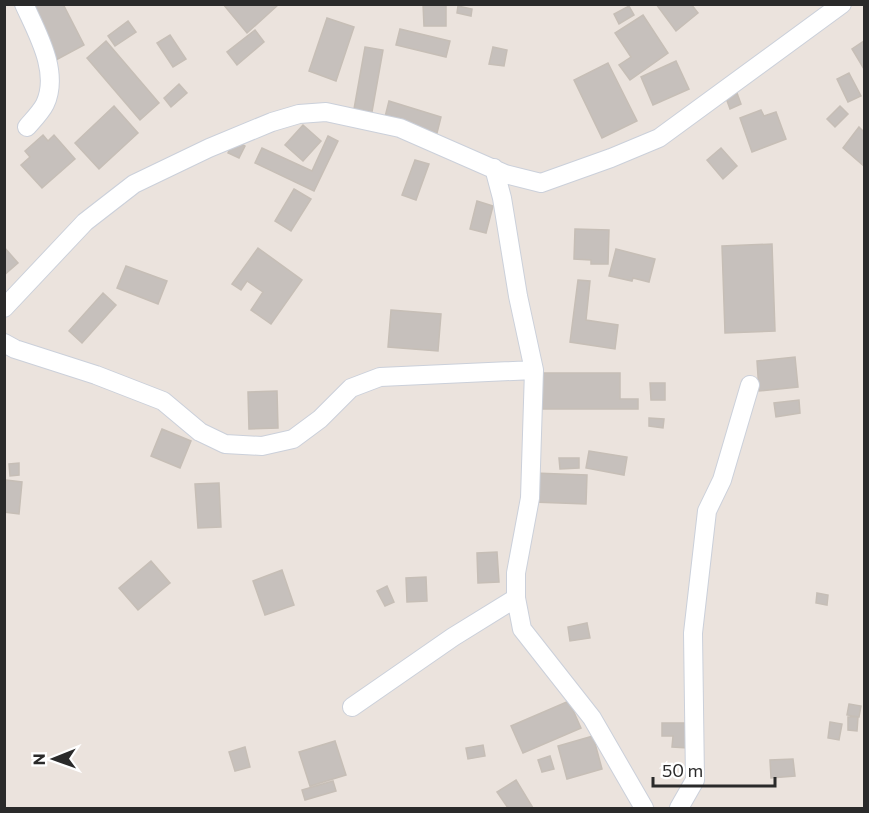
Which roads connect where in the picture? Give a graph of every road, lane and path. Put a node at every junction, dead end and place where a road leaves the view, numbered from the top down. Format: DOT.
graph roads {
  1 [pos="24,4"];
  2 [pos="842,4"];
  3 [pos="27,127"];
  4 [pos="494,168"];
  5 [pos="4,308"];
  6 [pos="4,343"];
  7 [pos="534,370"];
  8 [pos="750,385"];
  9 [pos="516,597"];
  10 [pos="352,708"];
  11 [pos="644,808"];
  12 [pos="679,808"];
  1 -- 3 [label="street"];
  2 -- 4 [label="street"];
  4 -- 5 [label="street"];
  4 -- 7 [label="street"];
  6 -- 7 [label="street"];
  7 -- 9 [label="street"];
  8 -- 12 [label="street"];
  9 -- 10 [label="street"];
  9 -- 11 [label="street"];
}
